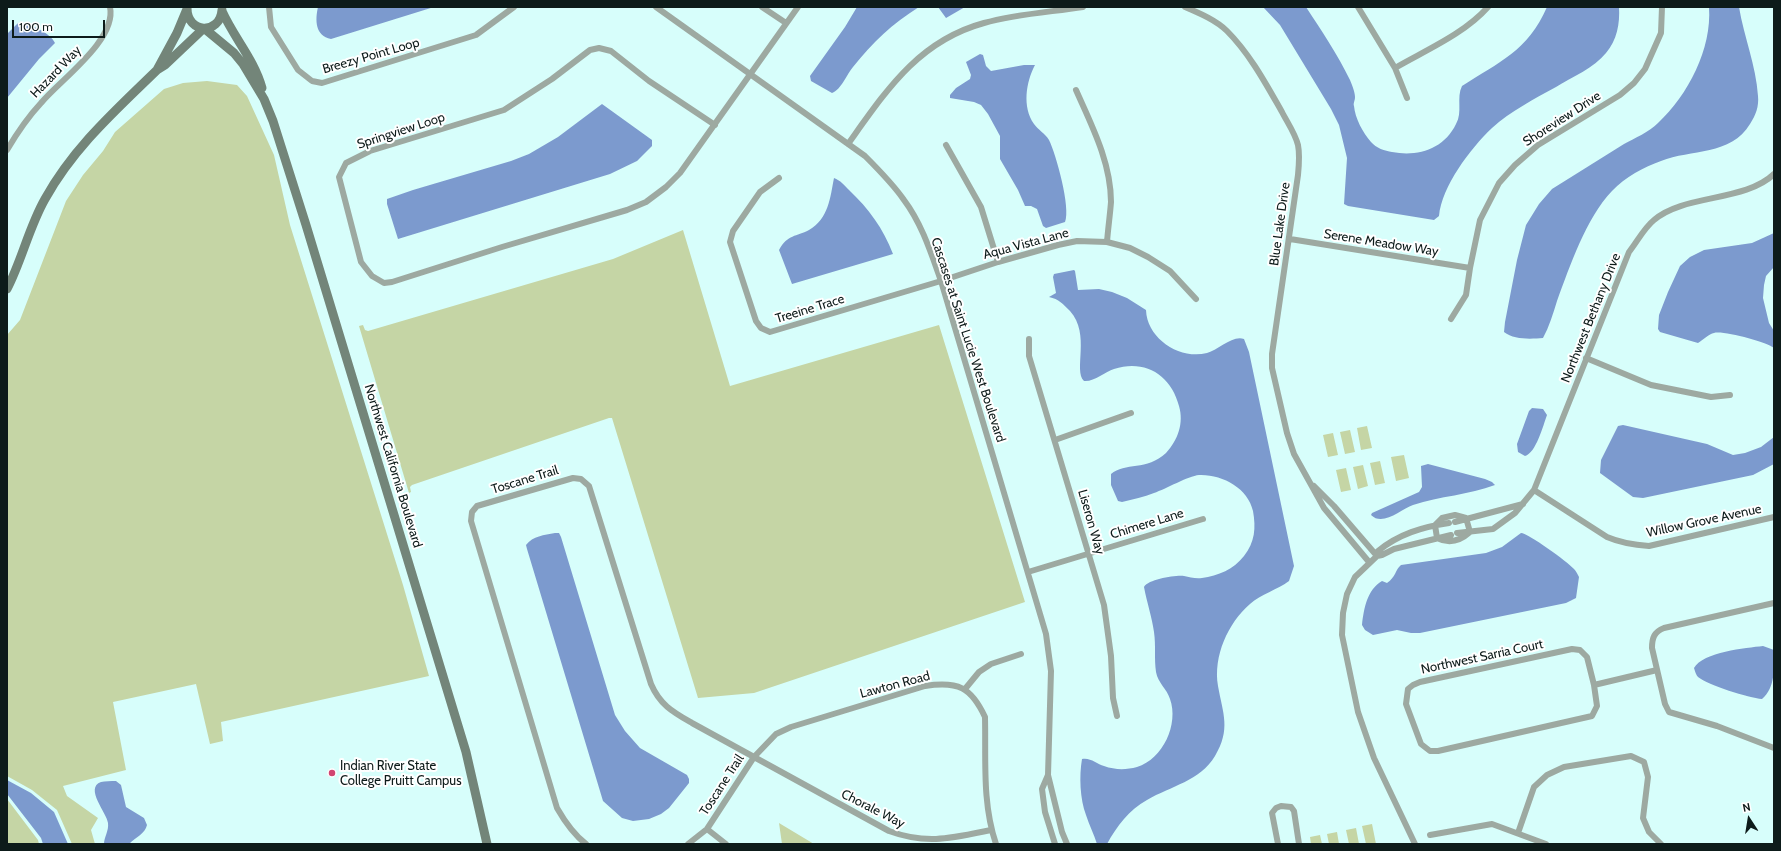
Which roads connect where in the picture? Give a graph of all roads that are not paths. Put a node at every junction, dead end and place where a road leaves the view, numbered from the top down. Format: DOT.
graph roads {
  1 [pos="110,7"];
  2 [pos="269,7"];
  3 [pos="514,7"];
  4 [pos="656,7"];
  5 [pos="762,7"];
  6 [pos="798,7"];
  7 [pos="1083,7"];
  8 [pos="1185,7"];
  9 [pos="1358,7"];
  10 [pos="1488,7"];
  11 [pos="1662,7"];
  12 [pos="187,8"];
  13 [pos="223,9"];
  14 [pos="786,23"];
  15 [pos="204,29"];
  16 [pos="1395,68"];
  17 [pos="156,70"];
  18 [pos="751,75"];
  19 [pos="1076,90"];
  20 [pos="1407,98"];
  21 [pos="264,99"];
  22 [pos="715,125"];
  23 [pos="848,144"];
  24 [pos="946,146"];
  25 [pos="7,150"];
  26 [pos="1774,174"];
  27 [pos="779,178"];
  28 [pos="1290,239"];
  29 [pos="1107,242"];
  30 [pos="998,262"];
  31 [pos="1470,268"];
  32 [pos="941,281"];
  33 [pos="7,289"];
  34 [pos="1196,299"];
  35 [pos="1451,319"];
  36 [pos="1028,339"];
  37 [pos="1586,358"];
  38 [pos="1730,395"];
  39 [pos="1130,413"];
  40 [pos="1055,440"];
  41 [pos="1310,483"];
  42 [pos="1534,490"];
  43 [pos="1523,504"];
  44 [pos="1774,517"];
  45 [pos="1466,518"];
  46 [pos="1203,519"];
  47 [pos="1346,521"];
  48 [pos="1455,522"];
  49 [pos="1448,523"];
  50 [pos="1435,525"];
  51 [pos="1339,527"];
  52 [pos="1470,532"];
  53 [pos="1458,533"];
  54 [pos="1451,535"];
  55 [pos="1437,538"];
  56 [pos="1088,553"];
  57 [pos="1377,556"];
  58 [pos="1369,562"];
  59 [pos="1028,572"];
  60 [pos="1774,604"];
  61 [pos="1021,654"];
  62 [pos="1657,670"];
  63 [pos="1594,685"];
  64 [pos="965,689"];
  65 [pos="1117,716"];
  66 [pos="1774,748"];
  67 [pos="754,757"];
  68 [pos="1048,775"];
  69 [pos="707,829"];
  70 [pos="991,830"];
  71 [pos="1518,833"];
  72 [pos="1430,835"];
  73 [pos="487,844"];
  74 [pos="586,844"];
  75 [pos="688,844"];
  76 [pos="726,844"];
  77 [pos="996,844"];
  78 [pos="1055,844"];
  79 [pos="1066,844"];
  80 [pos="1278,844"];
  81 [pos="1299,844"];
  82 [pos="1415,844"];
  83 [pos="1546,844"];
  84 [pos="1661,844"];
  1 -- 25 [label="street, Hazard Way"];
  2 -- 3 [label="street, Breezy Point Loop"];
  4 -- 18 [label="street, Cascases at Saint Lucie West Boulevard"];
  5 -- 14 [label="street"];
  6 -- 14 [label="street, Springview Loop"];
  7 -- 23 [label="street"];
  8 -- 28 [label="street, Blue Lake Drive"];
  9 -- 16 [label="street"];
  10 -- 16 [label="street"];
  11 -- 31 [label="street, Shoreview Drive"];
  12 -- 15 [label="street, Northwest California Boulevard"];
  12 -- 17 [label="street"];
  13 -- 15 [label="street"];
  13 -- 21 [label="street, Northwest California Boulevard"];
  14 -- 18 [label="street, Springview Loop"];
  15 -- 17 [label="street"];
  15 -- 21 [label="street, Northwest California Boulevard"];
  16 -- 20 [label="street"];
  17 -- 33 [label="street"];
  18 -- 22 [label="street, Springview Loop"];
  18 -- 23 [label="street, Cascases at Saint Lucie West Boulevard"];
  19 -- 29 [label="street"];
  21 -- 73 [label="street, Northwest California Boulevard"];
  22 -- 22 [label="street, Springview Loop"];
  23 -- 32 [label="street, Cascases at Saint Lucie West Boulevard"];
  24 -- 30 [label="street"];
  26 -- 37 [label="street, Northwest Bethany Drive"];
  27 -- 32 [label="street, Treeine Trace"];
  28 -- 31 [label="street, Serene Meadow Way"];
  28 -- 41 [label="street, Blue Lake Drive"];
  29 -- 30 [label="street, Aqua Vista Lane"];
  29 -- 34 [label="street, Aqua Vista Lane"];
  30 -- 32 [label="street, Aqua Vista Lane"];
  31 -- 35 [label="street, Shoreview Drive"];
  32 -- 59 [label="street, Cascases at Saint Lucie West Boulevard"];
  36 -- 40 [label="street, Liseron Way"];
  37 -- 38 [label="street"];
  37 -- 42 [label="street, Northwest Bethany Drive"];
  39 -- 40 [label="street"];
  40 -- 56 [label="street, Liseron Way"];
  41 -- 47 [label="street, Blue Lake Drive"];
  41 -- 51 [label="street, Blue Lake Drive"];
  42 -- 43 [label="street, Northwest Bethany Drive"];
  42 -- 44 [label="street, Willow Grove Avenue"];
  43 -- 45 [label="street, Northwest Bethany Drive"];
  43 -- 52 [label="street, Northwest Bethany Drive"];
  45 -- 48 [label="street, Northwest Bethany Drive"];
  45 -- 50 [label="street, Northwest Bethany Drive"];
  45 -- 52 [label="street"];
  46 -- 56 [label="street, Chimere Lane"];
  47 -- 51 [label="street"];
  47 -- 57 [label="street, Blue Lake Drive"];
  49 -- 50 [label="street, Northwest Bethany Drive"];
  50 -- 55 [label="street"];
  50 -- 57 [label="street, Northwest Bethany Drive"];
  51 -- 58 [label="street, Blue Lake Drive"];
  52 -- 53 [label="street, Northwest Bethany Drive"];
  52 -- 55 [label="street, Northwest Bethany Drive"];
  54 -- 55 [label="street, Northwest Bethany Drive"];
  55 -- 57 [label="street, Northwest Bethany Drive"];
  56 -- 59 [label="street, Chimere Lane"];
  56 -- 65 [label="street, Liseron Way"];
  57 -- 58 [label="street, Northwest Bethany Drive"];
  58 -- 82 [label="street, Northwest Bethany Drive"];
  59 -- 68 [label="street, Cascases at Saint Lucie West Boulevard"];
  60 -- 62 [label="street"];
  61 -- 64 [label="street"];
  62 -- 63 [label="street"];
  62 -- 66 [label="street"];
  63 -- 63 [label="street, Northwest Sarria Court"];
  64 -- 67 [label="street, Lawton Road"];
  64 -- 70 [label="street"];
  67 -- 69 [label="street, Toscane Trail"];
  67 -- 70 [label="street, Chorale Way"];
  67 -- 74 [label="street, Toscane Trail"];
  68 -- 78 [label="street, Cascases at Saint Lucie West Boulevard"];
  68 -- 79 [label="street, Cascases at Saint Lucie West Boulevard"];
  69 -- 75 [label="street, Toscane Trail"];
  69 -- 76 [label="street"];
  70 -- 77 [label="street"];
  71 -- 72 [label="street"];
  71 -- 83 [label="street"];
  71 -- 84 [label="street"];
  80 -- 81 [label="street"];
}
